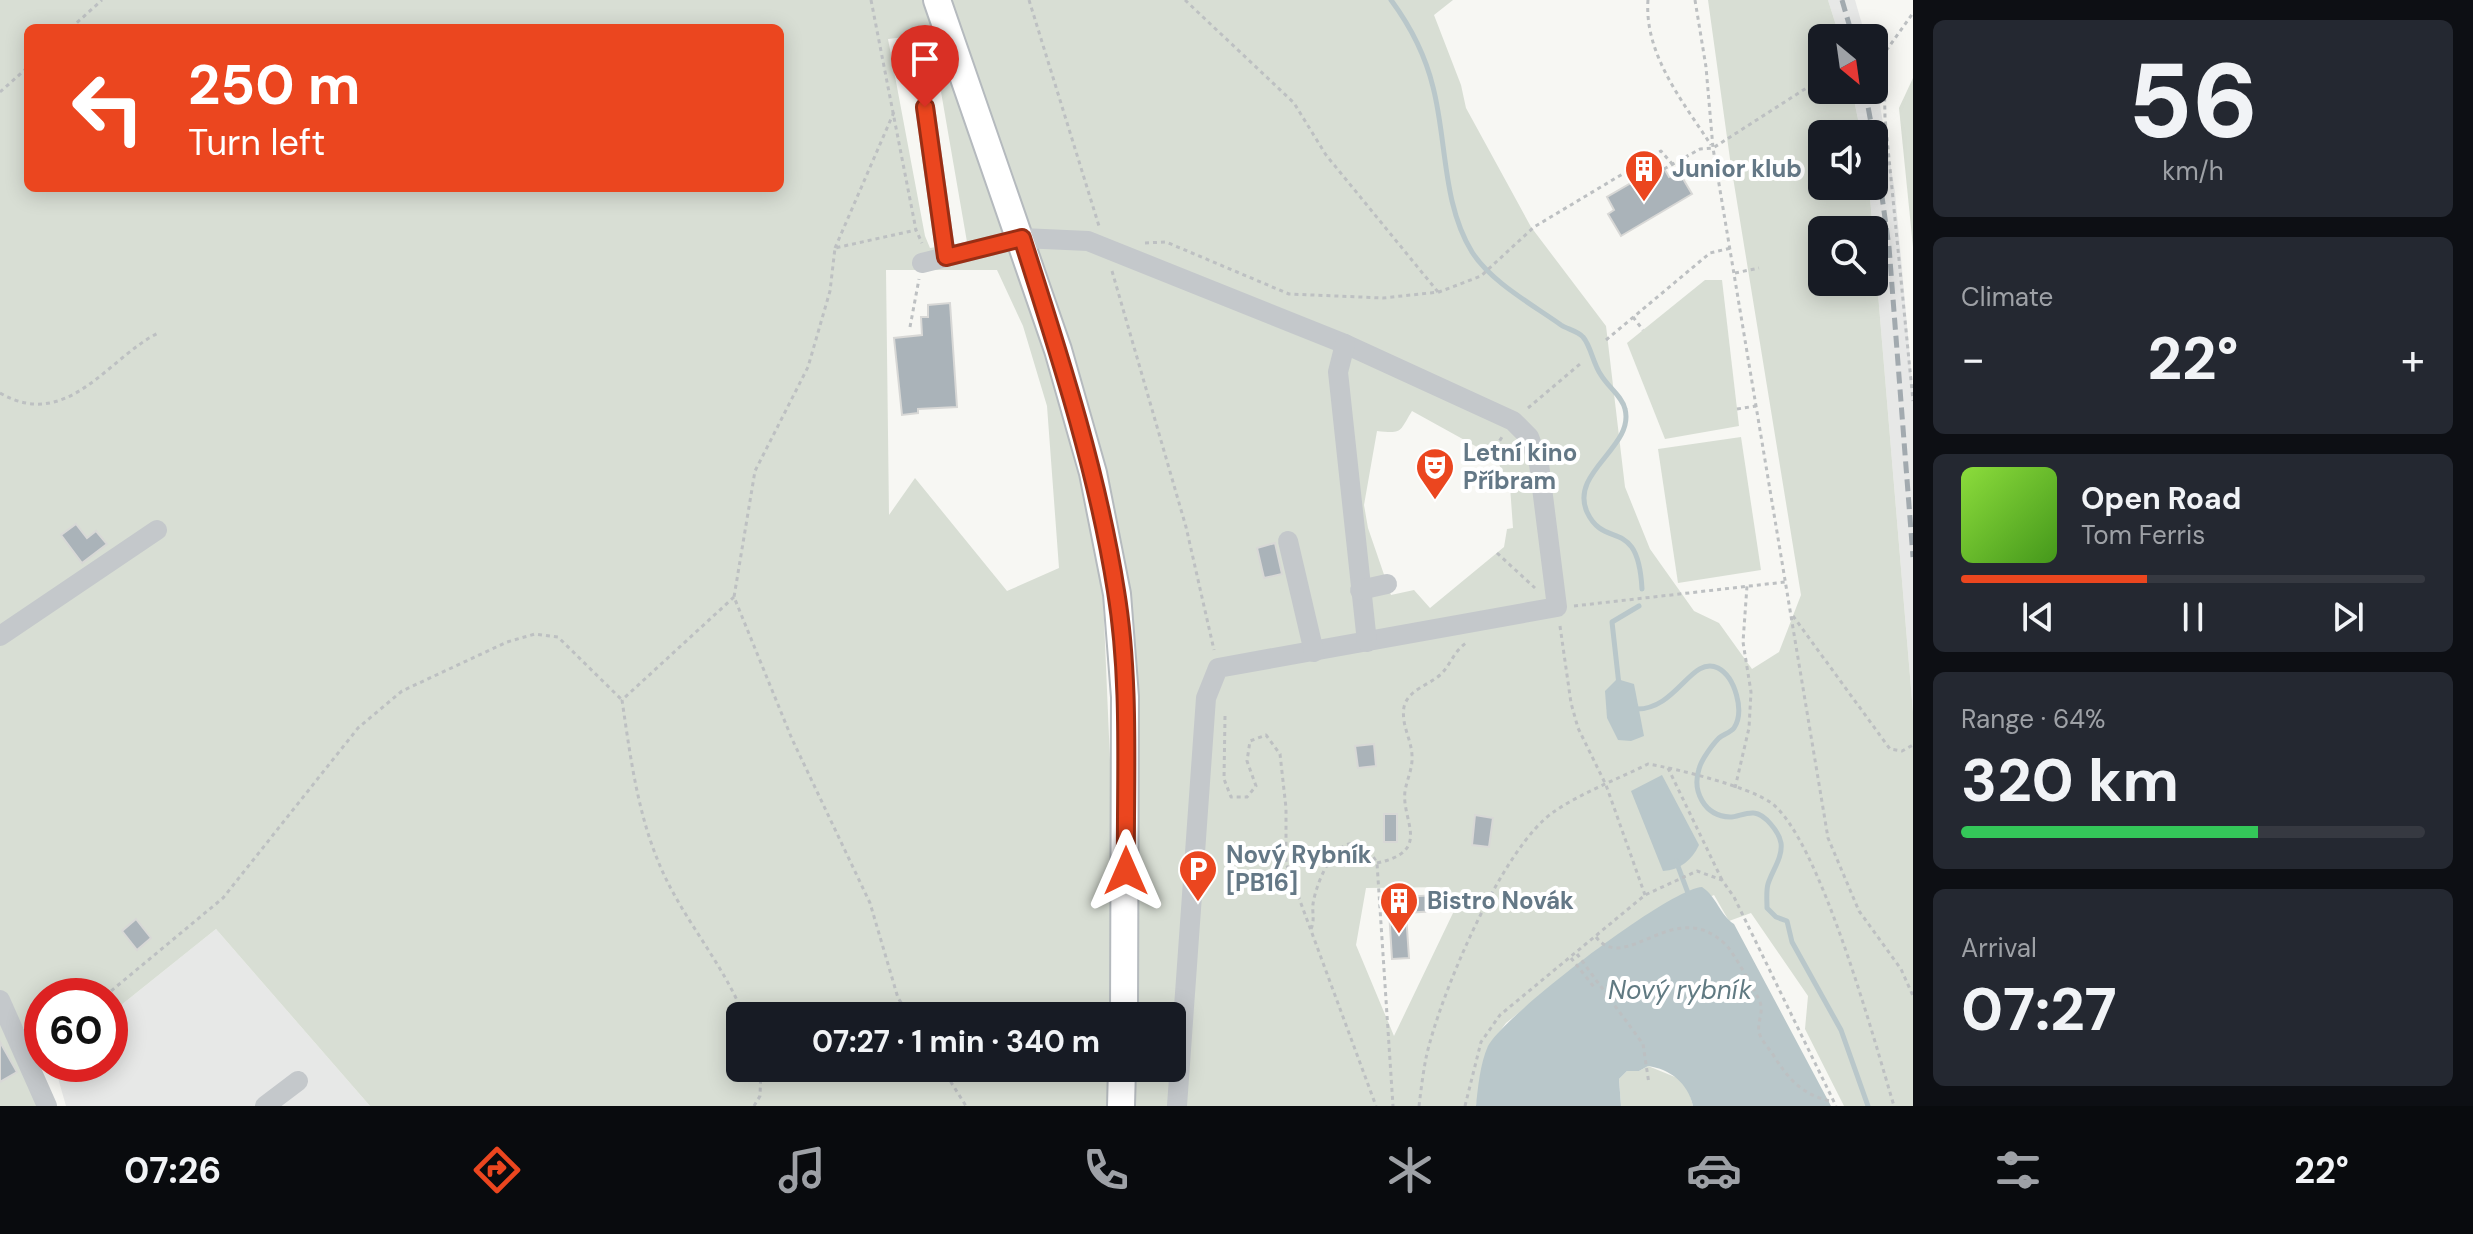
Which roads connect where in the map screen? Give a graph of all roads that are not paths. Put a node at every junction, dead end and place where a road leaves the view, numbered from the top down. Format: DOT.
graph roads {
  1 [pos="937,0"];
  2 [pos="925,107"];
  3 [pos="1022,238"];
  4 [pos="1345,344"];
  5 [pos="157,530"];
  6 [pos="1288,541"];
  7 [pos="1387,584"];
  8 [pos="1360,590"];
  9 [pos="0,636"];
  10 [pos="1367,642"];
  11 [pos="1314,652"];
  12 [pos="0,1000"];
  13 [pos="1124,1002"];
  14 [pos="298,1081"];
  15 [pos="1122,1082"];
  16 [pos="47,1106"];
  17 [pos="265,1106"];
  18 [pos="1121,1106"];
  19 [pos="1177,1106"];
  1 -- 3 [label="main road"];
  2 -- 3 [label="street"];
  3 -- 4 [label="street"];
  3 -- 13 [label="main road"];
  4 -- 8 [label="street"];
  4 -- 10 [label="street"];
  5 -- 9 [label="street"];
  6 -- 11 [label="street"];
  7 -- 8 [label="street"];
  8 -- 10 [label="street"];
  10 -- 11 [label="street"];
  11 -- 19 [label="street"];
  12 -- 16 [label="street"];
  14 -- 17 [label="street"];
  15 -- 18 [label="main road"];
}
